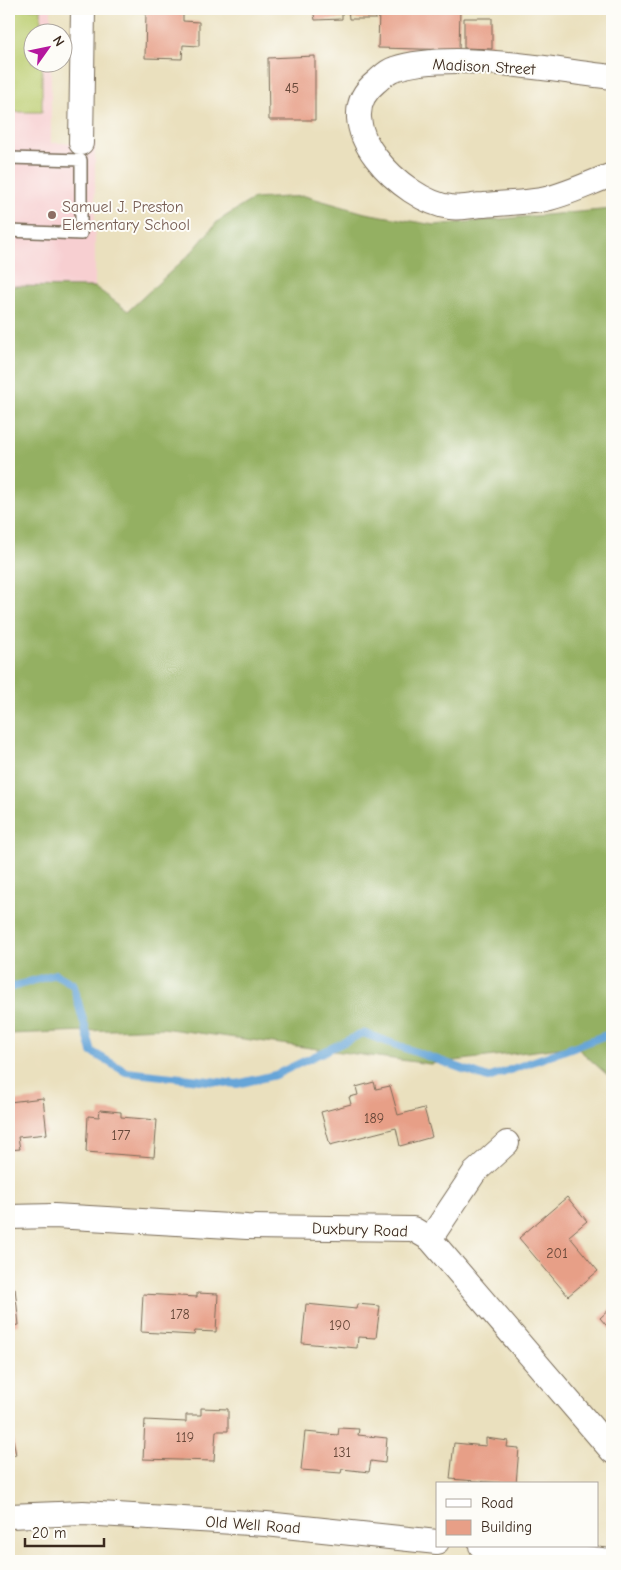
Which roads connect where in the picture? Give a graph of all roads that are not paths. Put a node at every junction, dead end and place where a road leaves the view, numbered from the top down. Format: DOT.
graph roads {
  1 [pos="83,9"];
  2 [pos="612,77"];
  3 [pos="81,152"];
  4 [pos="9,158"];
  5 [pos="612,175"];
  6 [pos="9,231"];
  7 [pos="507,1143"];
  8 [pos="9,1217"];
  9 [pos="430,1238"];
  10 [pos="612,1451"];
  11 [pos="9,1516"];
  12 [pos="436,1542"];
  13 [pos="498,1548"];
  14 [pos="610,1561"];
  1 -- 3 [label="street"];
  2 -- 5 [label="street, Madison Street"];
  3 -- 4 [label="lane"];
  3 -- 6 [label="lane"];
  7 -- 9 [label="street"];
  8 -- 9 [label="street, Duxbury Road"];
  9 -- 10 [label="street, Duxbury Road"];
  11 -- 12 [label="street, Old Well Road"];
  13 -- 14 [label="street"];
}
